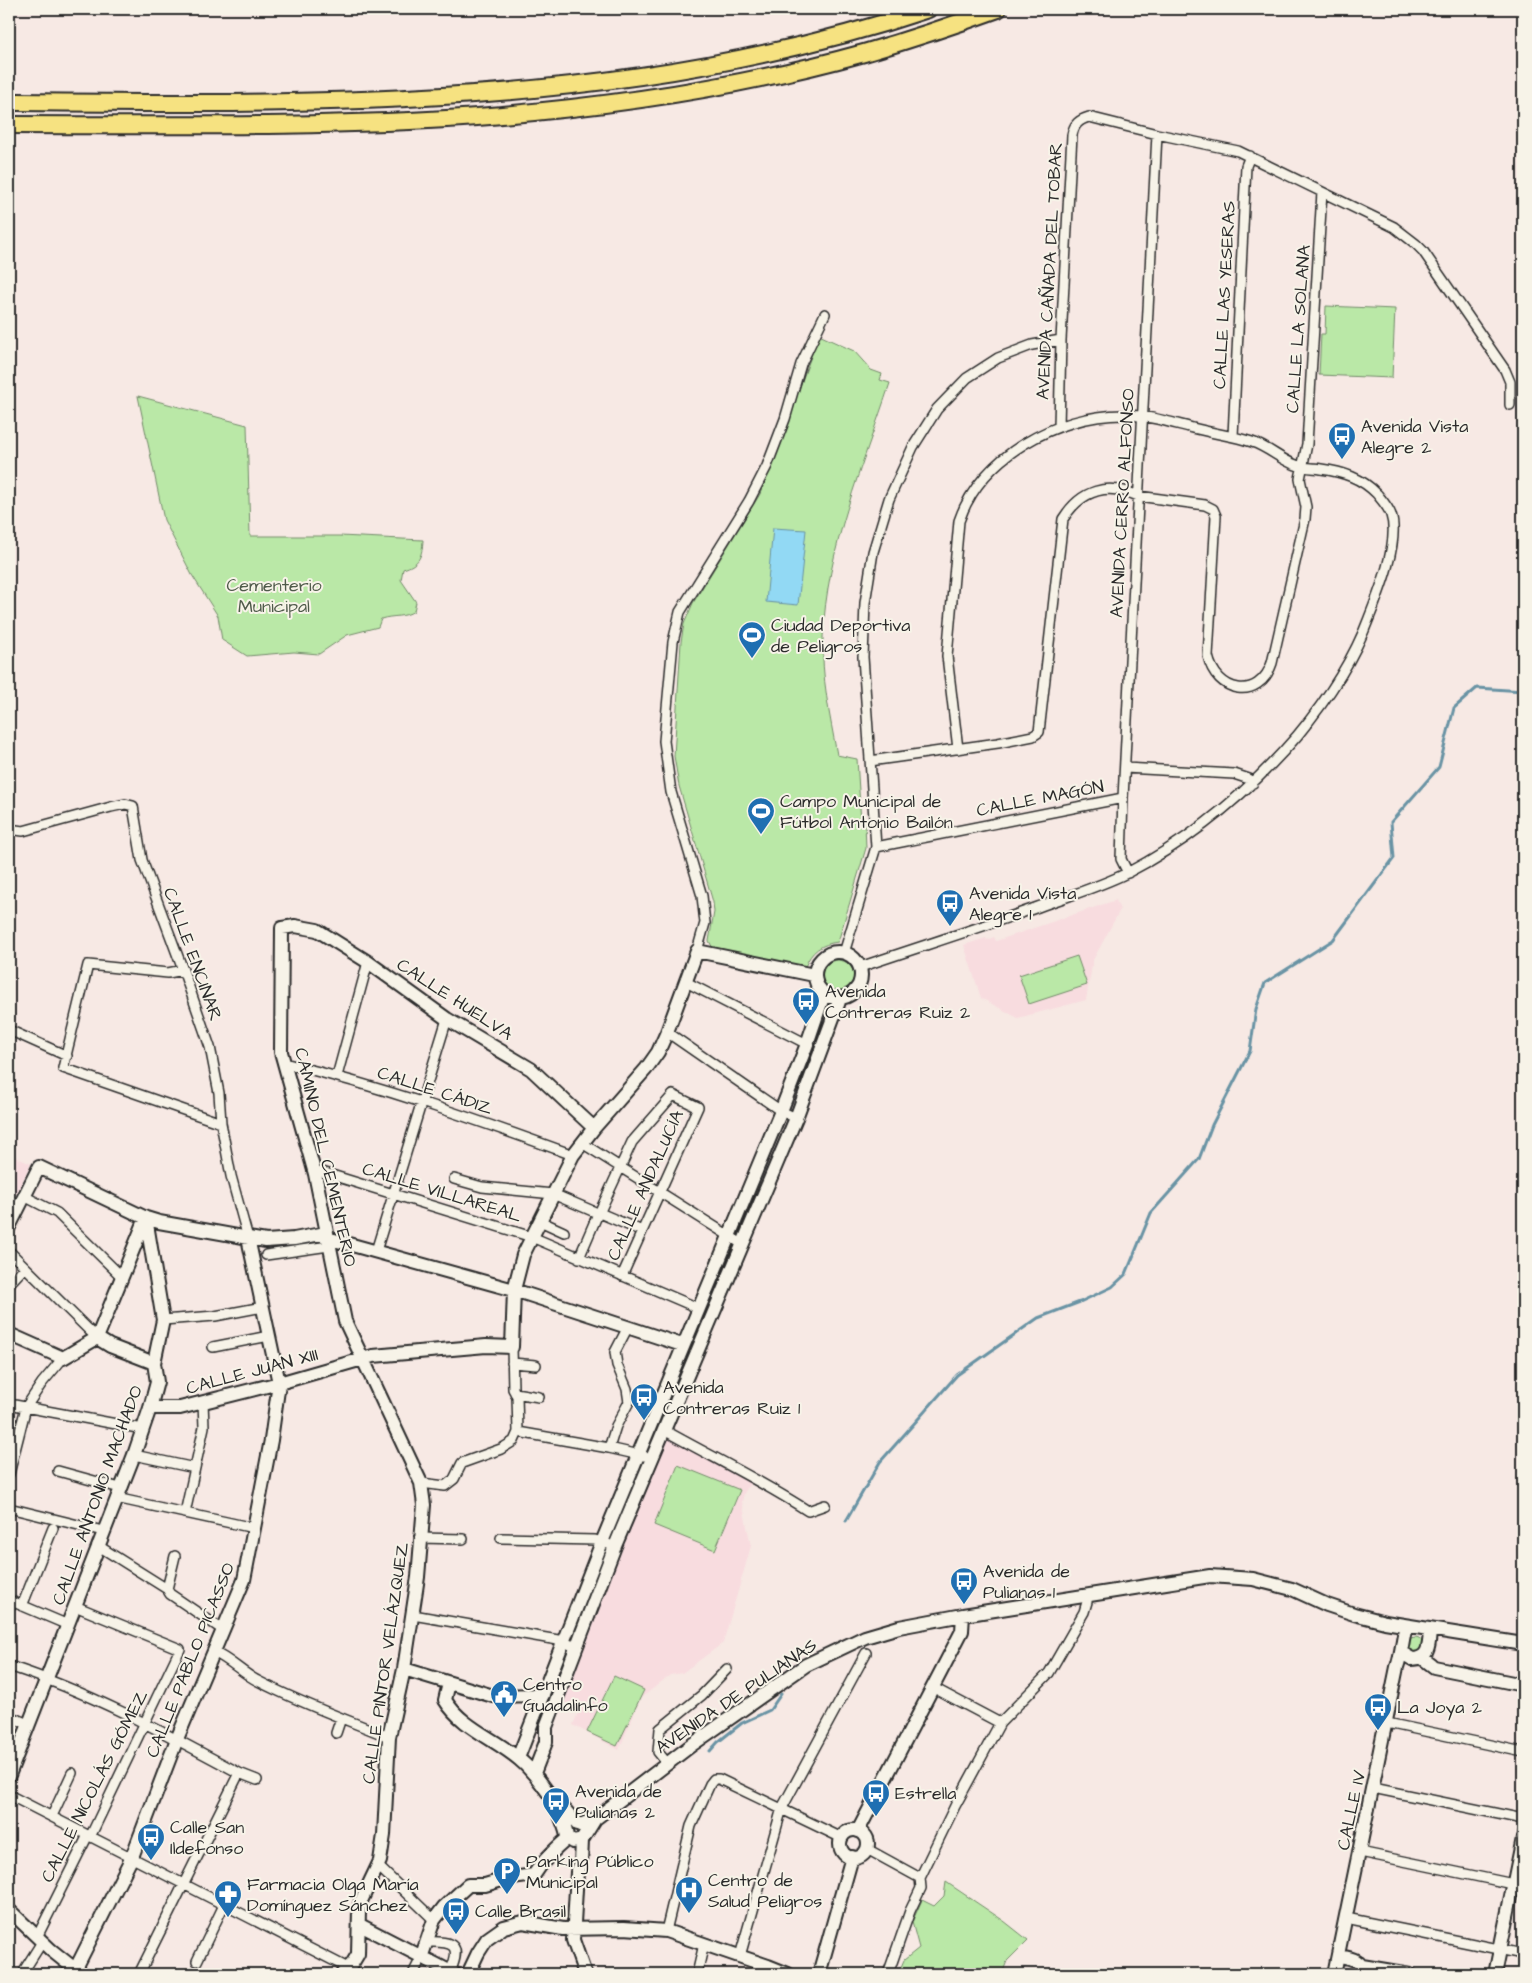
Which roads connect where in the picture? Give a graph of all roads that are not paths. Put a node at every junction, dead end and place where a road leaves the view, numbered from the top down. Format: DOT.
graph roads {
  1 [pos="928,9"];
  2 [pos="998,9"];
  3 [pos="9,102"];
  4 [pos="9,125"];
  5 [pos="1157,134"];
  6 [pos="1250,156"];
  7 [pos="1322,192"];
  8 [pos="825,314"];
  9 [pos="1061,340"];
  10 [pos="1510,405"];
  11 [pos="1142,416"];
  12 [pos="1059,427"];
  13 [pos="1233,436"];
  14 [pos="1303,467"];
  15 [pos="1138,496"];
  16 [pos="958,750"];
  17 [pos="870,761"];
  18 [pos="1125,768"];
  19 [pos="1253,783"];
  20 [pos="1123,798"];
  21 [pos="9,829"];
  22 [pos="876,847"];
  23 [pos="1128,873"];
  24 [pos="282,928"];
  25 [pos="697,951"];
  26 [pos="844,953"];
  27 [pos="368,962"];
  28 [pos="860,967"];
  29 [pos="183,970"];
  30 [pos="814,975"];
  31 [pos="686,982"];
  32 [pos="824,994"];
  33 [pos="840,998"];
  34 [pos="447,1020"];
  35 [pos="9,1030"];
  36 [pos="667,1032"];
  37 [pos="807,1044"];
  38 [pos="67,1056"];
  39 [pos="284,1063"];
  40 [pos="337,1076"];
  41 [pos="421,1100"];
  42 [pos="781,1111"];
  43 [pos="796,1118"];
  44 [pos="221,1123"];
  45 [pos="594,1128"];
  46 [pos="582,1143"];
  47 [pos="573,1155"];
  48 [pos="620,1166"];
  49 [pos="314,1174"];
  50 [pos="454,1179"];
  51 [pos="660,1193"];
  52 [pos="392,1194"];
  53 [pos="553,1194"];
  54 [pos="24,1196"];
  55 [pos="599,1213"];
  56 [pos="146,1218"];
  57 [pos="540,1221"];
  58 [pos="9,1227"];
  59 [pos="642,1231"];
  60 [pos="564,1232"];
  61 [pos="532,1237"];
  62 [pos="728,1237"];
  63 [pos="248,1238"];
  64 [pos="327,1239"];
  65 [pos="742,1244"];
  66 [pos="9,1251"];
  67 [pos="376,1251"];
  68 [pos="266,1256"];
  69 [pos="579,1258"];
  70 [pos="25,1267"];
  71 [pos="121,1276"];
  72 [pos="622,1276"];
  73 [pos="9,1284"];
  74 [pos="514,1290"];
  75 [pos="263,1308"];
  76 [pos="698,1308"];
  77 [pos="163,1320"];
  78 [pos="628,1327"];
  79 [pos="9,1334"];
  80 [pos="269,1336"];
  81 [pos="97,1338"];
  82 [pos="682,1346"];
  83 [pos="213,1347"];
  84 [pos="512,1348"];
  85 [pos="696,1351"];
  86 [pos="63,1358"];
  87 [pos="362,1360"];
  88 [pos="512,1362"];
  89 [pos="154,1363"];
  90 [pos="536,1365"];
  91 [pos="279,1383"];
  92 [pos="515,1392"];
  93 [pos="539,1398"];
  94 [pos="203,1402"];
  95 [pos="9,1404"];
  96 [pos="26,1407"];
  97 [pos="150,1408"];
  98 [pos="143,1429"];
  99 [pos="664,1430"];
  100 [pos="518,1432"];
  101 [pos="609,1448"];
  102 [pos="134,1454"];
  103 [pos="638,1454"];
  104 [pos="651,1458"];
  105 [pos="195,1468"];
  106 [pos="58,1472"];
  107 [pos="9,1474"];
  108 [pos="421,1483"];
  109 [pos="118,1493"];
  110 [pos="825,1505"];
  111 [pos="9,1508"];
  112 [pos="185,1513"];
  113 [pos="53,1528"];
  114 [pos="254,1528"];
  115 [pos="103,1531"];
  116 [pos="420,1538"];
  117 [pos="501,1538"];
  118 [pos="463,1539"];
  119 [pos="602,1542"];
  120 [pos="97,1545"];
  121 [pos="615,1546"];
  122 [pos="175,1556"];
  123 [pos="167,1589"];
  124 [pos="1087,1595"];
  125 [pos="9,1600"];
  126 [pos="22,1606"];
  127 [pos="75,1606"];
  128 [pos="413,1615"];
  129 [pos="963,1615"];
  130 [pos="68,1625"];
  131 [pos="1406,1626"];
  132 [pos="223,1630"];
  133 [pos="1430,1630"];
  134 [pos="562,1642"];
  135 [pos="1523,1644"];
  136 [pos="576,1647"];
  137 [pos="213,1652"];
  138 [pos="866,1653"];
  139 [pos="1402,1653"];
  140 [pos="1421,1658"];
  141 [pos="9,1666"];
  142 [pos="404,1669"];
  143 [pos="726,1669"];
  144 [pos="46,1678"];
  145 [pos="449,1683"];
  146 [pos="1523,1686"];
  147 [pos="932,1688"];
  148 [pos="543,1695"];
  149 [pos="9,1716"];
  150 [pos="341,1718"];
  151 [pos="145,1723"];
  152 [pos="1000,1723"];
  153 [pos="1386,1723"];
  154 [pos="28,1724"];
  155 [pos="336,1733"];
  156 [pos="389,1737"];
  157 [pos="177,1739"];
  158 [pos="1523,1752"];
  159 [pos="518,1758"];
  160 [pos="667,1763"];
  161 [pos="72,1773"];
  162 [pos="239,1773"];
  163 [pos="534,1773"];
  164 [pos="9,1775"];
  165 [pos="257,1780"];
  166 [pos="1373,1788"];
  167 [pos="9,1795"];
  168 [pos="782,1808"];
  169 [pos="52,1816"];
  170 [pos="1523,1819"];
  171 [pos="858,1831"];
  172 [pos="576,1833"];
  173 [pos="89,1835"];
  174 [pos="842,1838"];
  175 [pos="1523,1838"];
  176 [pos="867,1849"];
  177 [pos="1360,1852"];
  178 [pos="132,1857"];
  179 [pos="852,1857"];
  180 [pos="378,1866"];
  181 [pos="920,1878"];
  182 [pos="185,1884"];
  183 [pos="1518,1885"];
  184 [pos="224,1905"];
  185 [pos="9,1912"];
  186 [pos="1346,1918"];
  187 [pos="434,1920"];
  188 [pos="360,1925"];
  189 [pos="572,1929"];
  190 [pos="666,1931"];
  191 [pos="39,1940"];
  192 [pos="427,1942"];
  193 [pos="704,1944"];
  194 [pos="1500,1949"];
  195 [pos="1523,1954"];
  196 [pos="740,1956"];
  197 [pos="1338,1956"];
  198 [pos="421,1958"];
  199 [pos="197,1961"];
  200 [pos="25,1969"];
  201 [pos="767,1970"];
  202 [pos="1362,1970"];
  203 [pos="345,1971"];
  204 [pos="78,1973"];
  205 [pos="452,1973"];
  206 [pos="139,1974"];
  207 [pos="413,1974"];
  208 [pos="468,1974"];
  209 [pos="585,1974"];
  210 [pos="697,1974"];
  211 [pos="788,1974"];
  212 [pos="819,1974"];
  213 [pos="888,1974"];
  214 [pos="1334,1974"];
  215 [pos="1410,1974"];
  216 [pos="1494,1974"];
  1 -- 3 [label="highway"];
  2 -- 4 [label="highway"];
  5 -- 6 [label="street"];
  5 -- 9 [label="street, AVENIDA CAÑADA DEL TOBAR"];
  5 -- 11 [label="street, AVENIDA CERRO ALFONSO"];
  6 -- 7 [label="street"];
  6 -- 13 [label="street, CALLE LAS YESERAS"];
  7 -- 10 [label="street"];
  7 -- 14 [label="street, CALLE LA SOLANA"];
  8 -- 25 [label="street"];
  9 -- 12 [label="street, AVENIDA CAÑADA DEL TOBAR"];
  9 -- 17 [label="street"];
  11 -- 12 [label="street"];
  11 -- 13 [label="street"];
  11 -- 15 [label="street, AVENIDA CERRO ALFONSO"];
  12 -- 16 [label="street"];
  13 -- 14 [label="street"];
  14 -- 15 [label="street, CALLE LA SOLANA"];
  14 -- 19 [label="street"];
  15 -- 16 [label="street"];
  15 -- 18 [label="street, AVENIDA CERRO ALFONSO"];
  16 -- 17 [label="street"];
  17 -- 22 [label="street"];
  18 -- 19 [label="street"];
  18 -- 20 [label="street, AVENIDA CERRO ALFONSO"];
  19 -- 23 [label="street"];
  20 -- 22 [label="street, CALLE MAGÓN"];
  20 -- 23 [label="street, AVENIDA CERRO ALFONSO"];
  21 -- 29 [label="street, CALLE ENCINAR"];
  22 -- 26 [label="street"];
  23 -- 28 [label="street"];
  24 -- 27 [label="street, CALLE HUELVA"];
  24 -- 39 [label="street, CAMINO DEL CEMENTERIO"];
  25 -- 30 [label="street"];
  25 -- 31 [label="street"];
  26 -- 28 [label="street"];
  26 -- 30 [label="street"];
  27 -- 34 [label="street, CALLE HUELVA"];
  27 -- 40 [label="street"];
  28 -- 33 [label="street"];
  29 -- 38 [label="street"];
  29 -- 44 [label="street, CALLE ENCINAR"];
  30 -- 32 [label="street"];
  31 -- 36 [label="street"];
  31 -- 37 [label="street"];
  32 -- 33 [label="street"];
  32 -- 37 [label="street"];
  33 -- 43 [label="street"];
  34 -- 41 [label="street"];
  34 -- 45 [label="street, CALLE HUELVA"];
  35 -- 38 [label="street"];
  36 -- 42 [label="street"];
  36 -- 45 [label="street"];
  37 -- 42 [label="street"];
  38 -- 44 [label="street"];
  39 -- 40 [label="street, CALLE CÁDIZ"];
  39 -- 49 [label="street, CAMINO DEL CEMENTERIO"];
  40 -- 41 [label="street, CALLE CÁDIZ"];
  41 -- 47 [label="street, CALLE CÁDIZ"];
  41 -- 52 [label="street"];
  42 -- 43 [label="street"];
  42 -- 62 [label="street"];
  43 -- 65 [label="street"];
  44 -- 63 [label="street, CALLE ENCINAR"];
  45 -- 46 [label="street"];
  46 -- 47 [label="street"];
  46 -- 48 [label="street"];
  47 -- 53 [label="street"];
  48 -- 51 [label="street"];
  48 -- 51 [label="street, CALLE ANDALUCÍA"];
  48 -- 55 [label="street"];
  49 -- 52 [label="street, CALLE VILLAREAL"];
  49 -- 64 [label="street, CAMINO DEL CEMENTERIO"];
  50 -- 53 [label="street"];
  51 -- 59 [label="street, CALLE ANDALUCÍA"];
  51 -- 62 [label="street"];
  52 -- 61 [label="street, CALLE VILLAREAL"];
  52 -- 67 [label="street"];
  53 -- 55 [label="street"];
  53 -- 57 [label="street"];
  54 -- 56 [label="street"];
  54 -- 58 [label="street"];
  54 -- 71 [label="street"];
  55 -- 59 [label="street"];
  55 -- 69 [label="street"];
  56 -- 63 [label="street"];
  56 -- 71 [label="street"];
  56 -- 77 [label="street, CALLE ANTONIO MACHADO"];
  57 -- 60 [label="street"];
  57 -- 61 [label="street"];
  59 -- 72 [label="street, CALLE ANDALUCÍA"];
  61 -- 69 [label="street, CALLE VILLAREAL"];
  61 -- 74 [label="street"];
  62 -- 65 [label="street"];
  62 -- 76 [label="street"];
  63 -- 64 [label="street"];
  63 -- 75 [label="street"];
  64 -- 67 [label="street"];
  64 -- 68 [label="street"];
  64 -- 87 [label="street, CAMINO DEL CEMENTERIO"];
  65 -- 85 [label="street"];
  66 -- 70 [label="street"];
  67 -- 74 [label="street"];
  69 -- 72 [label="street, CALLE VILLAREAL"];
  70 -- 73 [label="street"];
  70 -- 81 [label="street"];
  71 -- 81 [label="street"];
  72 -- 76 [label="street, CALLE VILLAREAL"];
  74 -- 78 [label="street"];
  74 -- 84 [label="street"];
  75 -- 77 [label="street"];
  75 -- 80 [label="street"];
  76 -- 82 [label="street"];
  77 -- 89 [label="street, CALLE ANTONIO MACHADO"];
  78 -- 82 [label="street"];
  78 -- 101 [label="street"];
  79 -- 86 [label="street"];
  80 -- 83 [label="street"];
  80 -- 91 [label="street"];
  81 -- 86 [label="street"];
  81 -- 89 [label="street"];
  82 -- 85 [label="street"];
  82 -- 103 [label="street"];
  84 -- 87 [label="street, CALLE JUAN XIII"];
  84 -- 88 [label="street"];
  85 -- 99 [label="street"];
  86 -- 96 [label="street"];
  87 -- 91 [label="street, CALLE JUAN XIII"];
  87 -- 108 [label="street, CALLE PINTOR VELÁZQUEZ"];
  88 -- 90 [label="street"];
  88 -- 92 [label="street"];
  89 -- 97 [label="street, CALLE ANTONIO MACHADO"];
  91 -- 94 [label="street, CALLE JUAN XIII"];
  91 -- 114 [label="street, CALLE PABLO PICASSO"];
  92 -- 93 [label="street"];
  92 -- 100 [label="street"];
  94 -- 97 [label="street, CALLE JUAN XIII"];
  94 -- 105 [label="street"];
  95 -- 96 [label="street"];
  96 -- 98 [label="street"];
  96 -- 107 [label="street"];
  97 -- 98 [label="street, CALLE ANTONIO MACHADO"];
  98 -- 102 [label="street, CALLE ANTONIO MACHADO"];
  99 -- 104 [label="street"];
  99 -- 110 [label="street"];
  100 -- 101 [label="street"];
  100 -- 108 [label="street"];
  101 -- 103 [label="street"];
  102 -- 105 [label="street"];
  102 -- 109 [label="street, CALLE ANTONIO MACHADO"];
  103 -- 104 [label="street"];
  103 -- 119 [label="street"];
  104 -- 121 [label="street"];
  105 -- 112 [label="street"];
  106 -- 109 [label="street"];
  108 -- 116 [label="street, CALLE PINTOR VELÁZQUEZ"];
  109 -- 112 [label="street"];
  109 -- 115 [label="street, CALLE ANTONIO MACHADO"];
  111 -- 115 [label="street"];
  112 -- 114 [label="street"];
  113 -- 126 [label="street"];
  114 -- 132 [label="street, CALLE PABLO PICASSO"];
  115 -- 120 [label="street, CALLE ANTONIO MACHADO"];
  116 -- 118 [label="street"];
  116 -- 128 [label="street, CALLE PINTOR VELÁZQUEZ"];
  117 -- 119 [label="street"];
  119 -- 121 [label="street"];
  119 -- 134 [label="street"];
  120 -- 123 [label="street"];
  120 -- 127 [label="street, CALLE ANTONIO MACHADO"];
  121 -- 136 [label="street"];
  122 -- 123 [label="street"];
  123 -- 132 [label="street"];
  124 -- 129 [label="street, AVENIDA DE PULIANAS"];
  124 -- 131 [label="street, AVENIDA DE PULIANAS"];
  124 -- 152 [label="street"];
  125 -- 126 [label="street"];
  126 -- 130 [label="street"];
  127 -- 130 [label="street, CALLE ANTONIO MACHADO"];
  127 -- 151 [label="street, CALLE NICOLÁS GÓMEZ"];
  128 -- 134 [label="street"];
  128 -- 142 [label="street, CALLE PINTOR VELÁZQUEZ"];
  129 -- 147 [label="street"];
  129 -- 160 [label="street, AVENIDA DE PULIANAS"];
  130 -- 144 [label="street, CALLE ANTONIO MACHADO"];
  131 -- 133 [label="street"];
  131 -- 139 [label="street"];
  132 -- 137 [label="street, CALLE PABLO PICASSO"];
  133 -- 135 [label="street"];
  133 -- 140 [label="street"];
  134 -- 136 [label="street"];
  134 -- 148 [label="street"];
  136 -- 163 [label="street"];
  137 -- 150 [label="street"];
  137 -- 157 [label="street, CALLE PABLO PICASSO"];
  138 -- 168 [label="street"];
  139 -- 140 [label="street"];
  139 -- 153 [label="street, CALLE IV"];
  140 -- 146 [label="street"];
  141 -- 144 [label="street"];
  142 -- 145 [label="street"];
  142 -- 156 [label="street, CALLE PINTOR VELÁZQUEZ"];
  143 -- 160 [label="street"];
  144 -- 151 [label="street"];
  144 -- 154 [label="street, CALLE ANTONIO MACHADO"];
  145 -- 148 [label="street"];
  145 -- 159 [label="street"];
  147 -- 152 [label="street"];
  147 -- 171 [label="street"];
  148 -- 159 [label="street"];
  149 -- 154 [label="street"];
  150 -- 155 [label="street"];
  150 -- 156 [label="street"];
  151 -- 157 [label="street"];
  151 -- 173 [label="street, CALLE NICOLÁS GÓMEZ"];
  152 -- 181 [label="street"];
  153 -- 158 [label="street"];
  153 -- 166 [label="street, CALLE IV"];
  154 -- 164 [label="street, CALLE ANTONIO MACHADO"];
  156 -- 180 [label="street, CALLE PINTOR VELÁZQUEZ"];
  157 -- 162 [label="street"];
  157 -- 178 [label="street, CALLE PABLO PICASSO"];
  159 -- 163 [label="street"];
  160 -- 172 [label="street, AVENIDA DE PULIANAS"];
  161 -- 169 [label="street"];
  162 -- 165 [label="street"];
  162 -- 182 [label="street"];
  163 -- 172 [label="street"];
  166 -- 170 [label="street"];
  166 -- 177 [label="street, CALLE IV"];
  167 -- 169 [label="street"];
  168 -- 174 [label="street"];
  168 -- 190 [label="street"];
  168 -- 196 [label="street"];
  169 -- 173 [label="street"];
  171 -- 174 [label="street"];
  171 -- 176 [label="street"];
  172 -- 187 [label="street"];
  172 -- 189 [label="street"];
  173 -- 178 [label="street"];
  173 -- 191 [label="street, CALLE NICOLÁS GÓMEZ"];
  174 -- 179 [label="street"];
  175 -- 183 [label="street"];
  176 -- 179 [label="street"];
  176 -- 181 [label="street"];
  177 -- 183 [label="street"];
  177 -- 186 [label="street, CALLE IV"];
  178 -- 182 [label="street"];
  178 -- 204 [label="street, CALLE PABLO PICASSO"];
  179 -- 212 [label="street"];
  180 -- 187 [label="street"];
  180 -- 188 [label="street, CALLE PINTOR VELÁZQUEZ"];
  181 -- 213 [label="street"];
  182 -- 184 [label="street"];
  182 -- 206 [label="street"];
  183 -- 194 [label="street"];
  184 -- 199 [label="street"];
  184 -- 203 [label="street"];
  185 -- 191 [label="street"];
  186 -- 194 [label="street"];
  186 -- 197 [label="street, CALLE IV"];
  187 -- 192 [label="street"];
  188 -- 198 [label="street"];
  188 -- 203 [label="street, CALLE PINTOR VELÁZQUEZ"];
  189 -- 190 [label="street"];
  189 -- 208 [label="street"];
  189 -- 209 [label="street"];
  190 -- 193 [label="street"];
  191 -- 200 [label="street, CALLE NICOLÁS GÓMEZ"];
  191 -- 204 [label="street"];
  192 -- 198 [label="street"];
  192 -- 205 [label="street"];
  193 -- 196 [label="street"];
  193 -- 210 [label="street"];
  194 -- 195 [label="street"];
  194 -- 216 [label="street"];
  196 -- 201 [label="street"];
  197 -- 202 [label="street"];
  197 -- 214 [label="street, CALLE IV"];
  198 -- 205 [label="street"];
  198 -- 207 [label="street"];
  201 -- 211 [label="street"];
  202 -- 215 [label="street"];
}
